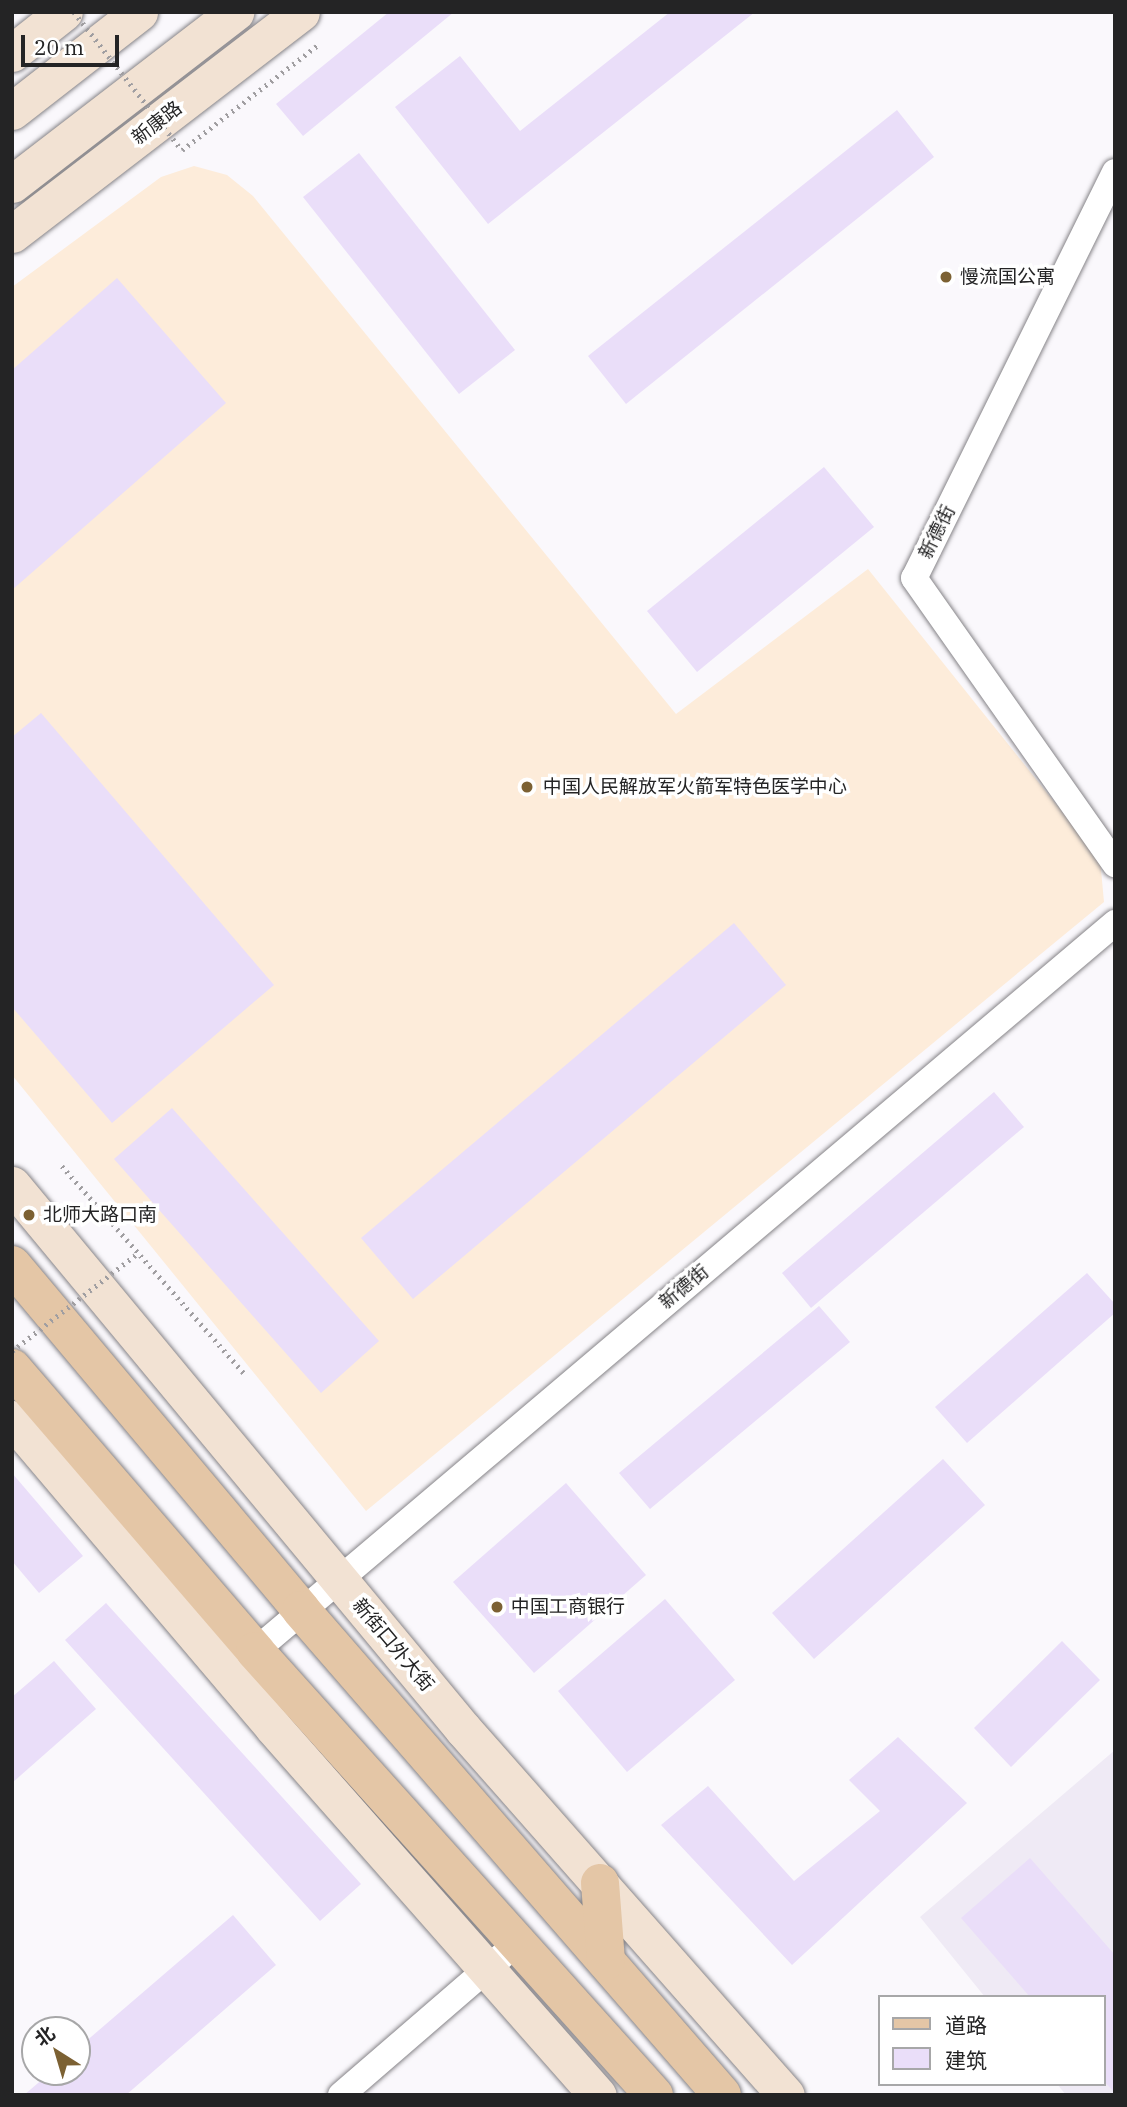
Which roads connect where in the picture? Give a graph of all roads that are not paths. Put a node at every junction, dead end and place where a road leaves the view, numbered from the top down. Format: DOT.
graph roads {
  1 [pos="64,12"];
  2 [pos="139,12"];
  3 [pos="235,12"];
  4 [pos="301,12"];
  5 [pos="12,53"];
  6 [pos="12,111"];
  7 [pos="1115,172"];
  8 [pos="12,184"];
  9 [pos="12,234"];
  10 [pos="1115,864"];
  11 [pos="1115,923"];
  12 [pos="12,1185"];
  13 [pos="12,1265"];
  14 [pos="12,1368"];
  15 [pos="12,1419"];
  16 [pos="338,1579"];
  17 [pos="301,1611"];
  18 [pos="255,1651"];
  19 [pos="600,1884"];
  20 [pos="516,1944"];
  21 [pos="606,1961"];
  22 [pos="485,1970"];
  23 [pos="341,2095"];
  24 [pos="598,2095"];
  25 [pos="654,2095"];
  26 [pos="722,2095"];
  27 [pos="786,2095"];
  1 -- 5 [label="street"];
  2 -- 6 [label="street"];
  3 -- 8 [label="street, 新康路"];
  4 -- 9 [label="street, 新康路"];
  7 -- 10 [label="street, 新德街"];
  11 -- 16 [label="street, 新德街"];
  12 -- 16 [label="street, 新街口外大街"];
  13 -- 17 [label="main road"];
  14 -- 18 [label="main road"];
  15 -- 22 [label="street"];
  16 -- 17 [label="street, 新德街"];
  16 -- 19 [label="street, 新街口外大街"];
  17 -- 18 [label="street, 新德街"];
  17 -- 21 [label="main road"];
  18 -- 20 [label="main road"];
  19 -- 21 [label="main road"];
  19 -- 27 [label="street, 新街口外大街"];
  20 -- 22 [label="street"];
  20 -- 25 [label="main road"];
  21 -- 26 [label="main road"];
  22 -- 23 [label="street"];
  22 -- 24 [label="street"];
}
